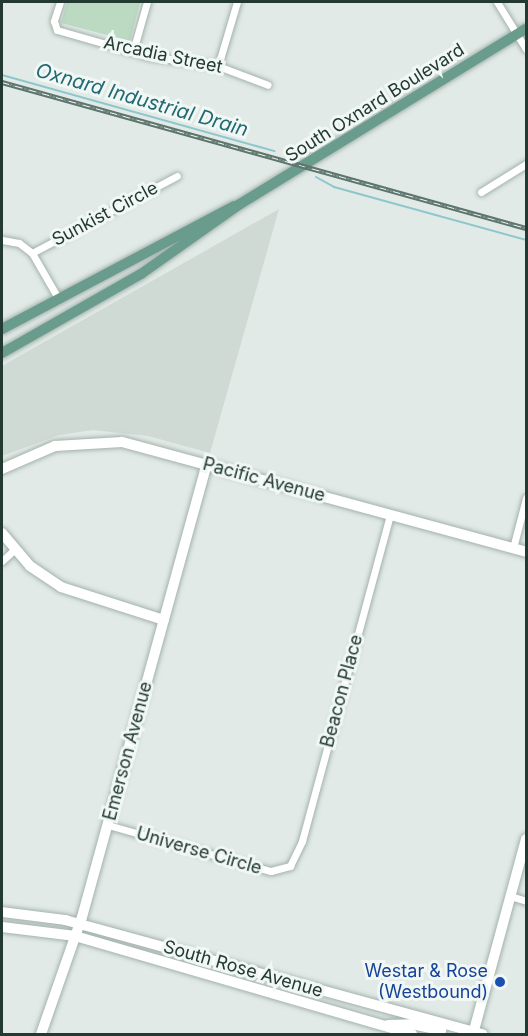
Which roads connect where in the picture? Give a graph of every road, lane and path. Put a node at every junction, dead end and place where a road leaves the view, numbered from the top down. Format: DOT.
graph roads {
  1 [pos="60,2"];
  2 [pos="147,2"];
  3 [pos="237,2"];
  4 [pos="497,2"];
  5 [pos="522,32"];
  6 [pos="526,49"];
  7 [pos="133,51"];
  8 [pos="218,66"];
  9 [pos="268,85"];
  10 [pos="526,164"];
  11 [pos="177,176"];
  12 [pos="481,192"];
  13 [pos="240,204"];
  14 [pos="2,240"];
  15 [pos="32,253"];
  16 [pos="58,298"];
  17 [pos="2,329"];
  18 [pos="2,354"];
  19 [pos="207,464"];
  20 [pos="2,469"];
  21 [pos="526,498"];
  22 [pos="390,514"];
  23 [pos="2,533"];
  24 [pos="513,548"];
  25 [pos="14,550"];
  26 [pos="526,552"];
  27 [pos="2,561"];
  28 [pos="164,621"];
  29 [pos="108,825"];
  30 [pos="526,839"];
  31 [pos="290,866"];
  32 [pos="510,896"];
  33 [pos="526,901"];
  34 [pos="2,912"];
  35 [pos="79,924"];
  36 [pos="2,927"];
  37 [pos="75,936"];
  38 [pos="379,1025"];
  39 [pos="475,1034"];
  40 [pos="41,1035"];
  41 [pos="412,1035"];
  42 [pos="459,1035"];
  1 -- 7 [label="street, Arcadia Street"];
  2 -- 7 [label="street"];
  3 -- 8 [label="street"];
  4 -- 5 [label="street"];
  5 -- 6 [label="street"];
  5 -- 13 [label="main road, South Oxnard Boulevard"];
  7 -- 8 [label="street, Arcadia Street"];
  8 -- 9 [label="street, Arcadia Street"];
  10 -- 12 [label="street"];
  11 -- 15 [label="street, Sunkist Circle"];
  13 -- 16 [label="main road, South Oxnard Boulevard"];
  13 -- 18 [label="main road, South Oxnard Boulevard"];
  14 -- 15 [label="street, Sunkist Circle"];
  15 -- 16 [label="street, Sunkist Circle"];
  16 -- 17 [label="main road, South Oxnard Boulevard"];
  19 -- 20 [label="street, Pacific Avenue"];
  19 -- 22 [label="street, Pacific Avenue"];
  19 -- 28 [label="street, Emerson Avenue"];
  21 -- 24 [label="street"];
  22 -- 24 [label="street, Pacific Avenue"];
  22 -- 31 [label="street, Beacon Place"];
  23 -- 25 [label="street"];
  24 -- 26 [label="street, Pacific Avenue"];
  25 -- 27 [label="street"];
  25 -- 28 [label="street"];
  28 -- 29 [label="street, Emerson Avenue"];
  29 -- 31 [label="street, Universe Circle"];
  29 -- 35 [label="street, Emerson Avenue"];
  30 -- 32 [label="street"];
  32 -- 33 [label="street"];
  32 -- 39 [label="street"];
  34 -- 35 [label="street, South Rose Avenue"];
  35 -- 37 [label="street, Emerson Avenue"];
  35 -- 39 [label="street, South Rose Avenue"];
  36 -- 37 [label="street, South Rose Avenue"];
  37 -- 38 [label="street, South Rose Avenue"];
  37 -- 40 [label="street, Emerson Avenue"];
  38 -- 41 [label="street, South Rose Avenue"];
  38 -- 42 [label="street"];
}
